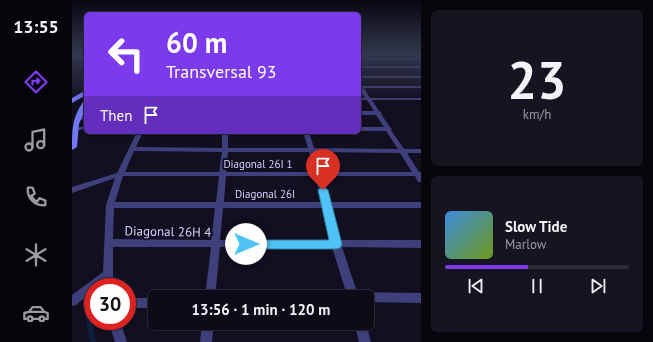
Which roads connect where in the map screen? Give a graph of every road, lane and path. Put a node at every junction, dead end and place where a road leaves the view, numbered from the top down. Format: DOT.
graph roads {
  1 [pos="407,70"];
  2 [pos="361,77"];
  3 [pos="415,77"];
  4 [pos="421,77"];
  5 [pos="421,82"];
  6 [pos="361,86"];
  7 [pos="361,87"];
  8 [pos="421,87"];
  9 [pos="84,93"];
  10 [pos="361,99"];
  11 [pos="369,99"];
  12 [pos="421,99"];
  13 [pos="72,101"];
  14 [pos="361,113"];
  15 [pos="379,113"];
  16 [pos="82,118"];
  17 [pos="84,128"];
  18 [pos="361,129"];
  19 [pos="389,129"];
  20 [pos="74,130"];
  21 [pos="139,134"];
  22 [pos="225,134"];
  23 [pos="307,134"];
  24 [pos="72,147"];
  25 [pos="132,149"];
  26 [pos="226,150"];
  27 [pos="312,150"];
  28 [pos="402,150"];
  29 [pos="421,151"];
  30 [pos="120,174"];
  31 [pos="223,175"];
  32 [pos="319,175"];
  33 [pos="420,176"];
  34 [pos="72,190"];
  35 [pos="110,205"];
  36 [pos="327,205"];
  37 [pos="421,205"];
  38 [pos="220,206"];
  39 [pos="108,243"];
  40 [pos="216,244"];
  41 [pos="336,244"];
  42 [pos="421,244"];
  43 [pos="108,274"];
  44 [pos="108,278"];
  45 [pos="211,290"];
  46 [pos="351,290"];
  47 [pos="374,297"];
  48 [pos="421,298"];
  49 [pos="72,301"];
  50 [pos="136,303"];
  51 [pos="148,303"];
  52 [pos="117,330"];
  53 [pos="207,330"];
  54 [pos="362,330"];
  55 [pos="121,342"];
  56 [pos="206,342"];
  57 [pos="365,342"];
  1 -- 3 [label="street"];
  2 -- 3 [label="street"];
  3 -- 4 [label="street"];
  3 -- 5 [label="street"];
  6 -- 8 [label="street"];
  7 -- 11 [label="street"];
  9 -- 13 [label="street"];
  10 -- 11 [label="street"];
  11 -- 12 [label="street"];
  11 -- 15 [label="street"];
  14 -- 15 [label="street"];
  15 -- 19 [label="street"];
  16 -- 20 [label="street"];
  17 -- 20 [label="lane"];
  18 -- 19 [label="street"];
  19 -- 28 [label="street"];
  20 -- 24 [label="street"];
  21 -- 25 [label="street"];
  22 -- 26 [label="street"];
  23 -- 27 [label="street"];
  25 -- 26 [label="street"];
  25 -- 30 [label="street"];
  26 -- 27 [label="street"];
  26 -- 31 [label="street"];
  27 -- 28 [label="street"];
  27 -- 32 [label="street"];
  28 -- 29 [label="street"];
  28 -- 33 [label="street"];
  30 -- 31 [label="street, Diagonal 26I 1"];
  30 -- 34 [label="street, Diagonal 26I 1"];
  30 -- 35 [label="street"];
  31 -- 32 [label="street, Diagonal 26I 1"];
  31 -- 38 [label="street"];
  32 -- 33 [label="street, Diagonal 26I 1"];
  32 -- 36 [label="street"];
  35 -- 38 [label="street, Diagonal 26I"];
  35 -- 39 [label="street"];
  36 -- 37 [label="street, Diagonal 26I"];
  36 -- 38 [label="street, Diagonal 26I"];
  36 -- 41 [label="street"];
  38 -- 40 [label="street"];
  39 -- 40 [label="street, Diagonal 26H 4"];
  39 -- 43 [label="street"];
  40 -- 41 [label="street, Diagonal 26H 4"];
  40 -- 45 [label="street"];
  41 -- 42 [label="street, Diagonal 26H 4"];
  41 -- 46 [label="street"];
  43 -- 44 [label="street"];
  43 -- 49 [label="street"];
  47 -- 48 [label="street"];
  50 -- 51 [label="street"];
  52 -- 55 [label="street"];
  53 -- 56 [label="street"];
  54 -- 57 [label="street"];
}
